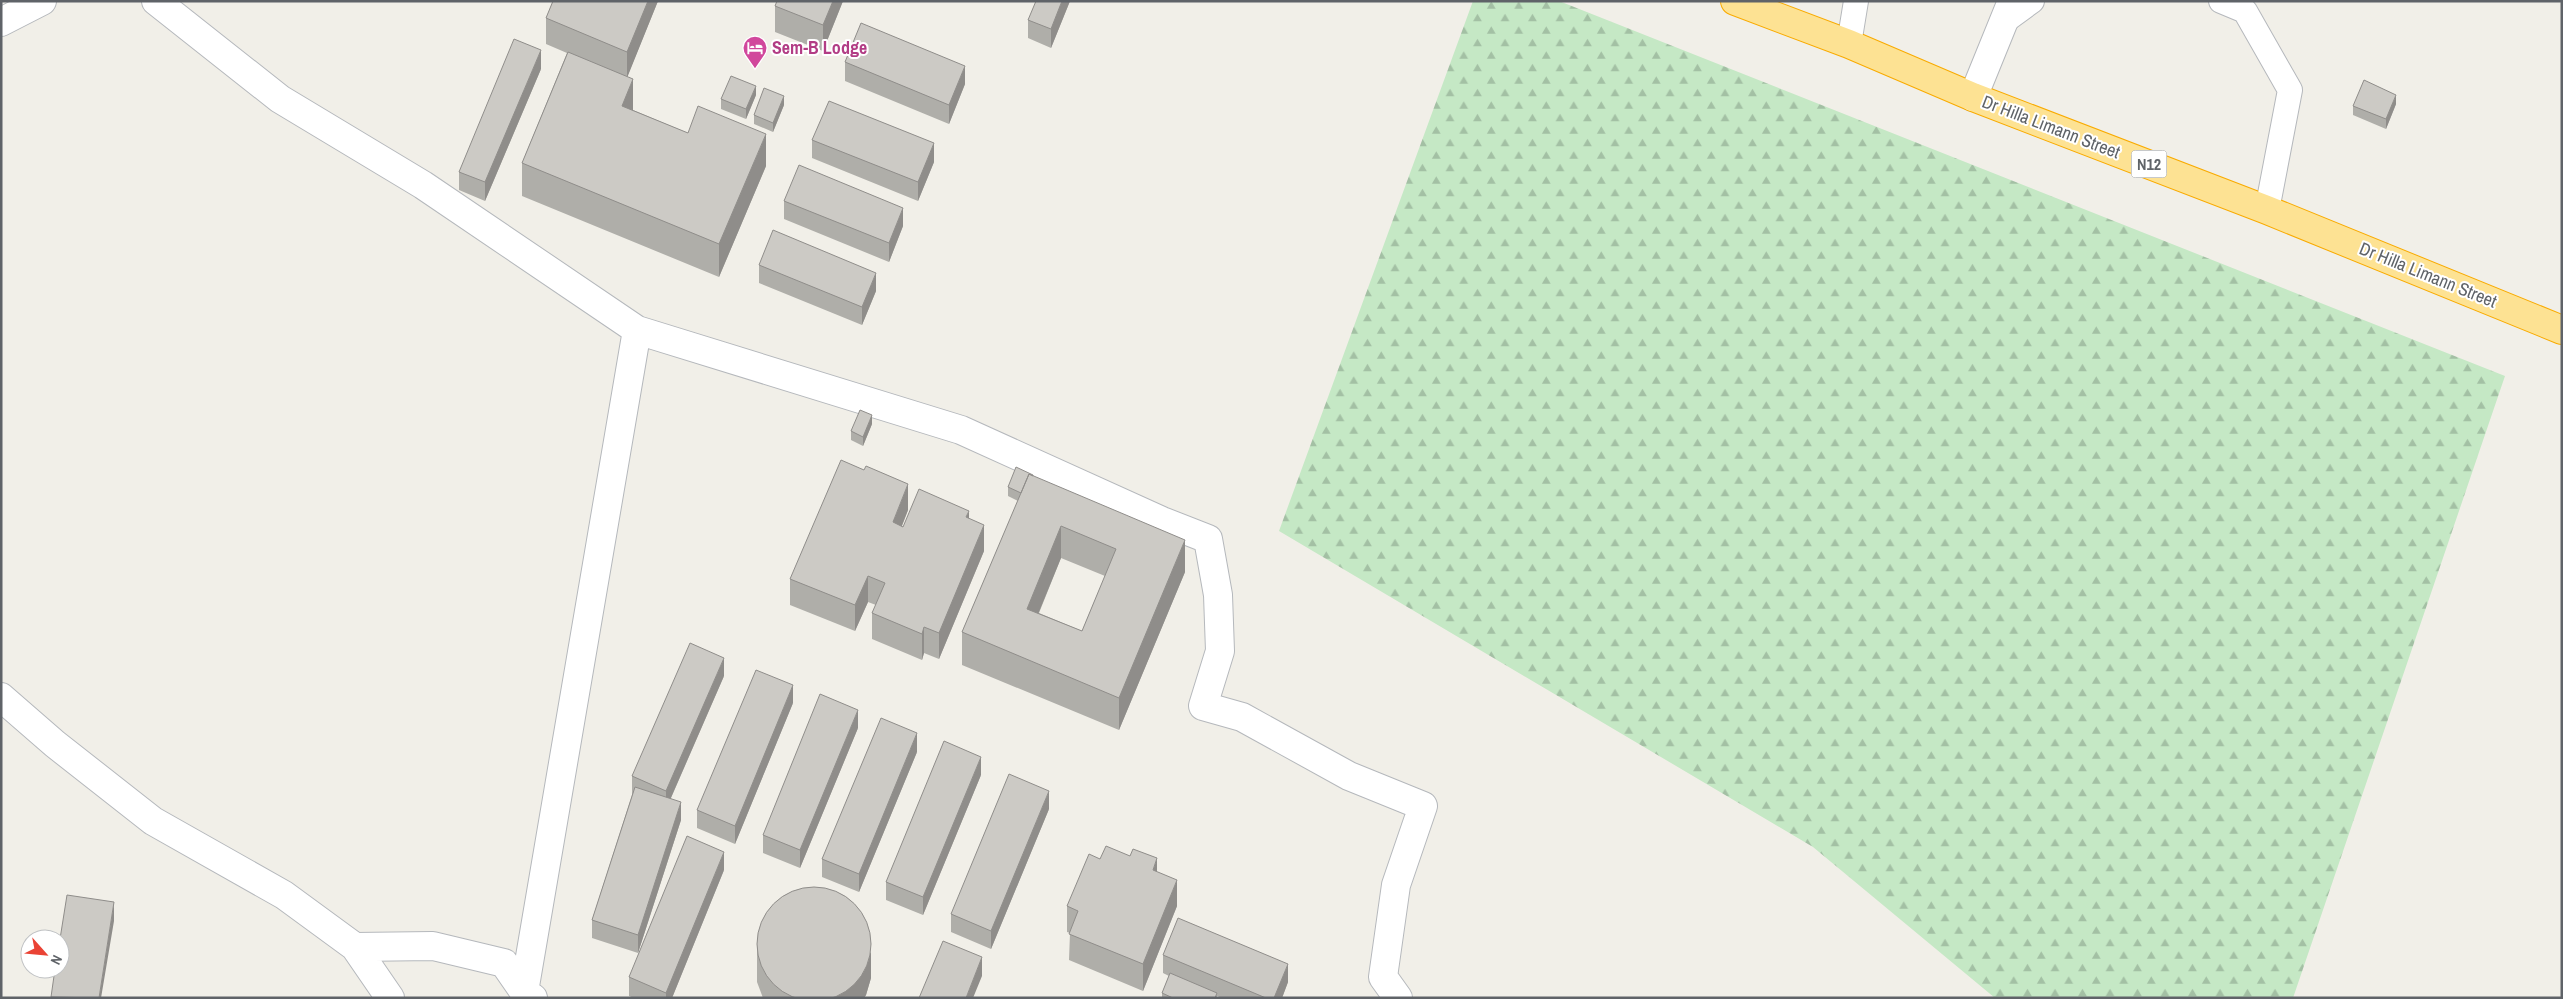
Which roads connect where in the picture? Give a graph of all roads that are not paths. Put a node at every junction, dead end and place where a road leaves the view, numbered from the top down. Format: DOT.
graph roads {
  1 [pos="42,1"];
  2 [pos="156,1"];
  3 [pos="1735,1"];
  4 [pos="1856,1"];
  5 [pos="2032,1"];
  6 [pos="2221,1"];
  7 [pos="2009,10"];
  8 [pos="1,22"];
  9 [pos="1849,44"];
  10 [pos="1973,96"];
  11 [pos="2267,210"];
  12 [pos="637,330"];
  13 [pos="2562,330"];
  14 [pos="1,697"];
  15 [pos="355,947"];
  16 [pos="528,995"];
  17 [pos="390,998"];
  18 [pos="1398,998"];
  1 -- 8 [label="street"];
  2 -- 12 [label="street"];
  3 -- 9 [label="highway, Dr Hilla Limann Street / N12"];
  4 -- 9 [label="lane"];
  5 -- 7 [label="lane"];
  6 -- 11 [label="lane"];
  7 -- 10 [label="street"];
  9 -- 10 [label="highway, Dr Hilla Limann Street / N12"];
  10 -- 11 [label="highway, Dr Hilla Limann Street / N12"];
  11 -- 13 [label="highway, Dr Hilla Limann Street / N12"];
  12 -- 16 [label="street"];
  12 -- 18 [label="street"];
  14 -- 15 [label="street"];
  15 -- 16 [label="street"];
  15 -- 17 [label="street"];
}
